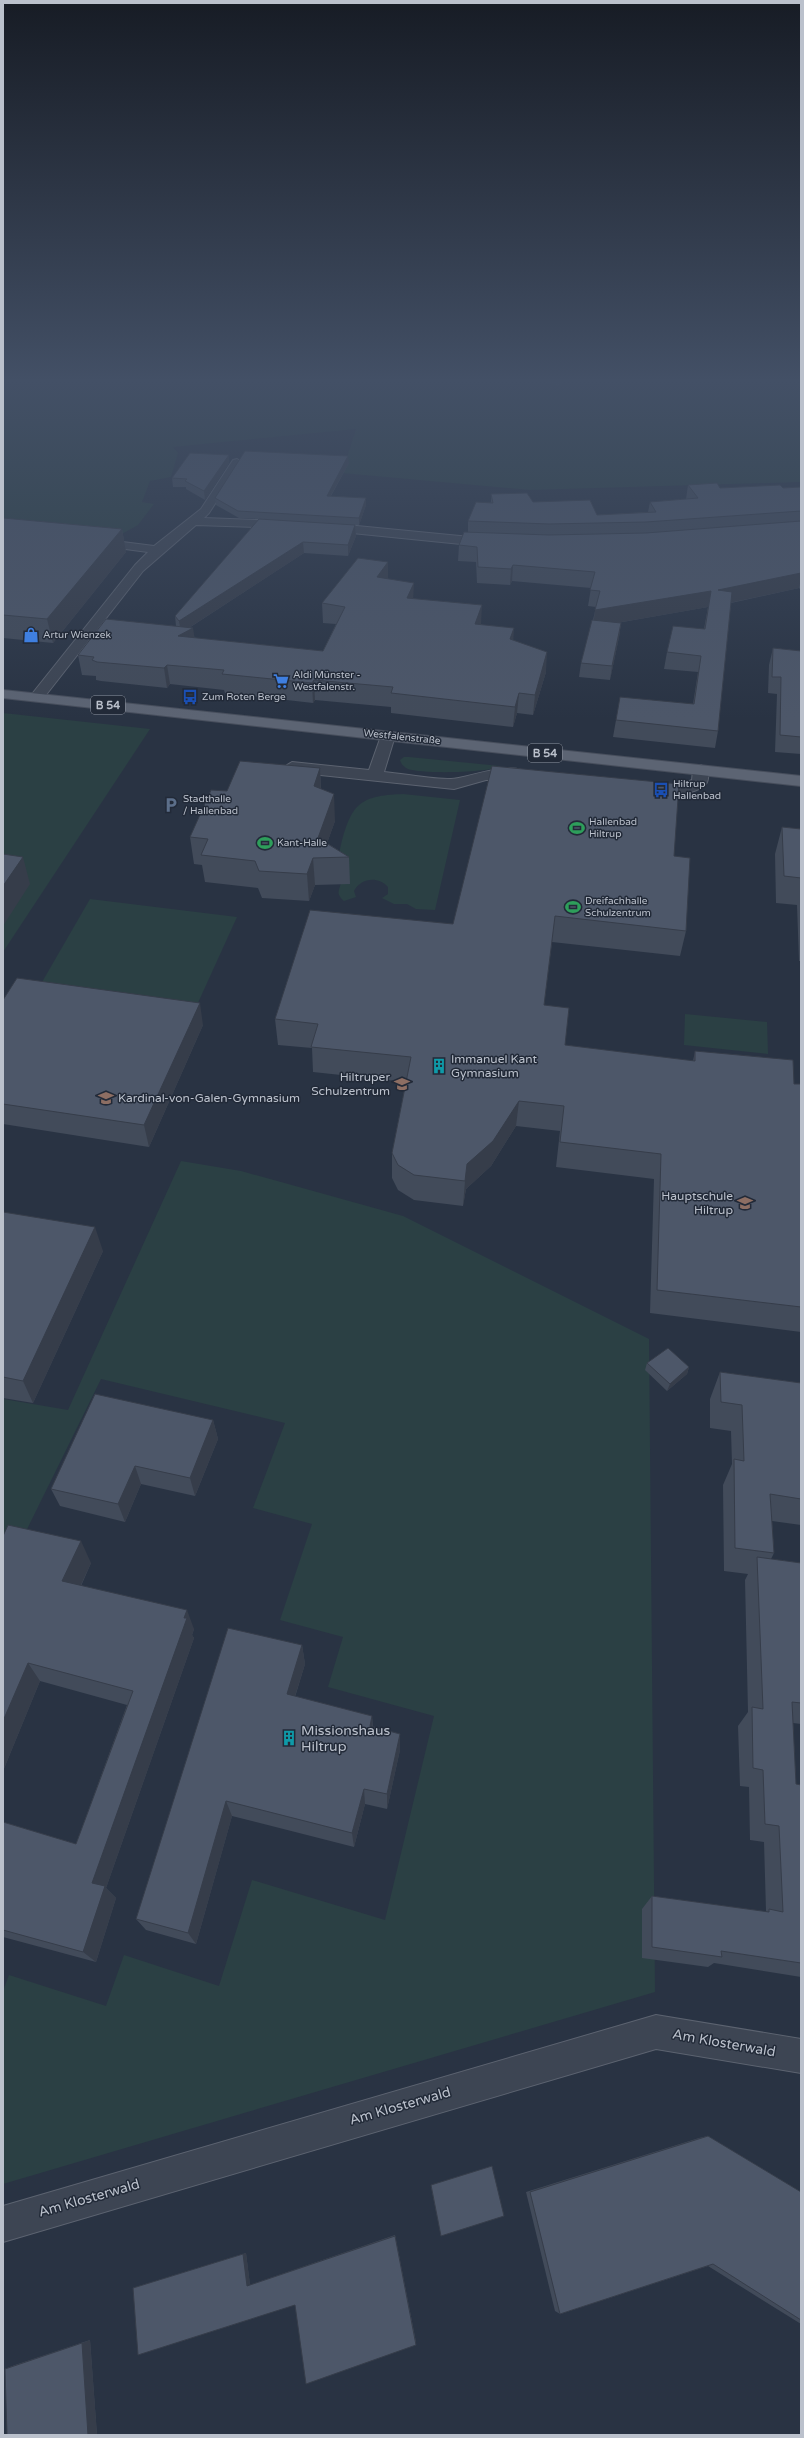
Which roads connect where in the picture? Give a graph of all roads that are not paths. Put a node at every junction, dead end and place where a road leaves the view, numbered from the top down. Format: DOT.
graph roads {
  1 [pos="218,492"];
  2 [pos="195,521"];
  3 [pos="296,525"];
  4 [pos="311,526"];
  5 [pos="82,540"];
  6 [pos="504,544"];
  7 [pos="157,550"];
  8 [pos="3,694"];
  9 [pos="37,697"];
  10 [pos="388,736"];
  11 [pos="292,767"];
  12 [pos="701,770"];
  13 [pos="375,775"];
  14 [pos="536,776"];
  15 [pos="801,781"];
  16 [pos="638,788"];
  17 [pos="801,2056"];
  18 [pos="3,2224"];
  1 -- 2 [label="street"];
  2 -- 3 [label="street"];
  2 -- 7 [label="street"];
  4 -- 6 [label="street"];
  5 -- 7 [label="street"];
  7 -- 9 [label="street"];
  8 -- 9 [label="main road, Westfalenstraße / B 54"];
  9 -- 10 [label="main road, Westfalenstraße / B 54"];
  10 -- 12 [label="main road, Westfalenstraße / B 54"];
  10 -- 13 [label="street"];
  11 -- 13 [label="street"];
  12 -- 15 [label="main road, Westfalenstraße / B 54"];
  12 -- 16 [label="street"];
  13 -- 14 [label="street"];
  17 -- 18 [label="street, Am Klosterwald"];
}
